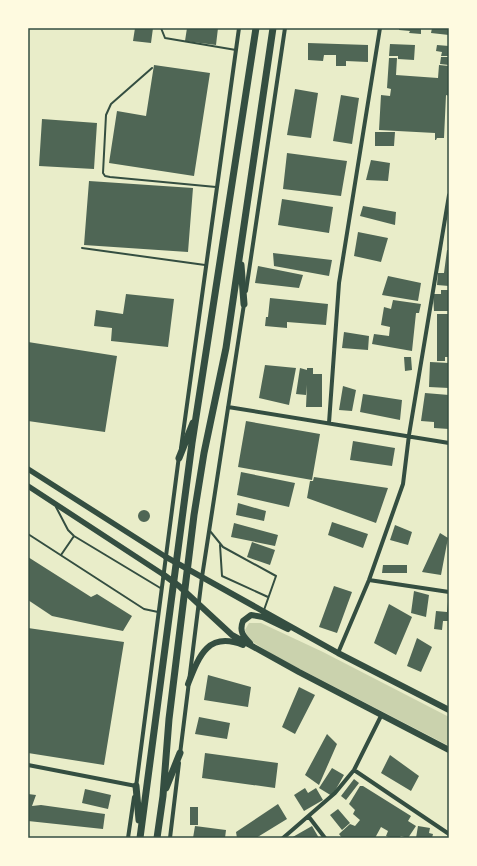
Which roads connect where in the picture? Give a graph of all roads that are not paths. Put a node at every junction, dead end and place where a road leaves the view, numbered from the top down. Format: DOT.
graph roads {
  1 [pos="161,28"];
  2 [pos="239,28"];
  3 [pos="256,28"];
  4 [pos="274,28"];
  5 [pos="285,28"];
  6 [pos="380,28"];
  7 [pos="236,50"];
  8 [pos="152,68"];
  9 [pos="216,187"];
  10 [pos="449,195"];
  11 [pos="82,248"];
  12 [pos="240,250"];
  13 [pos="205,264"];
  14 [pos="244,304"];
  15 [pos="228,407"];
  16 [pos="198,410"];
  17 [pos="330,423"];
  18 [pos="409,435"];
  19 [pos="449,443"];
  20 [pos="179,458"];
  21 [pos="28,469"];
  22 [pos="28,486"];
  23 [pos="54,502"];
  24 [pos="209,530"];
  25 [pos="28,534"];
  26 [pos="74,536"];
  27 [pos="220,545"];
  28 [pos="61,555"];
  29 [pos="166,557"];
  30 [pos="164,575"];
  31 [pos="202,577"];
  32 [pos="369,580"];
  33 [pos="162,590"];
  34 [pos="449,592"];
  35 [pos="268,597"];
  36 [pos="198,604"];
  37 [pos="263,611"];
  38 [pos="160,612"];
  39 [pos="263,653"];
  40 [pos="338,653"];
  41 [pos="188,684"];
  42 [pos="449,710"];
  43 [pos="381,716"];
  44 [pos="449,750"];
  45 [pos="180,753"];
  46 [pos="28,765"];
  47 [pos="354,770"];
  48 [pos="136,786"];
  49 [pos="163,796"];
  50 [pos="309,817"];
  51 [pos="449,834"];
  52 [pos="140,836"];
  53 [pos="128,838"];
  54 [pos="158,838"];
  55 [pos="170,838"];
  56 [pos="282,838"];
  57 [pos="325,838"];
  1 -- 7 [label="lane"];
  2 -- 7 [label="street"];
  3 -- 16 [label="highway"];
  4 -- 12 [label="highway"];
  5 -- 14 [label="street"];
  6 -- 17 [label="street"];
  7 -- 9 [label="street"];
  8 -- 9 [label="lane"];
  9 -- 13 [label="street"];
  10 -- 18 [label="street"];
  11 -- 13 [label="lane"];
  12 -- 14 [label="highway"];
  12 -- 49 [label="highway"];
  13 -- 20 [label="street"];
  14 -- 15 [label="street"];
  15 -- 17 [label="street"];
  15 -- 24 [label="street"];
  16 -- 20 [label="highway"];
  16 -- 52 [label="highway"];
  17 -- 18 [label="street"];
  18 -- 19 [label="street"];
  18 -- 32 [label="street"];
  20 -- 29 [label="street"];
  21 -- 29 [label="street"];
  22 -- 23 [label="street"];
  23 -- 26 [label="lane"];
  23 -- 30 [label="street"];
  24 -- 27 [label="lane"];
  24 -- 31 [label="street"];
  25 -- 28 [label="lane"];
  26 -- 28 [label="lane"];
  26 -- 33 [label="lane"];
  27 -- 35 [label="lane"];
  27 -- 35 [label="lane"];
  28 -- 38 [label="lane"];
  29 -- 30 [label="street"];
  29 -- 31 [label="main road"];
  30 -- 33 [label="street"];
  30 -- 36 [label="main road"];
  31 -- 36 [label="street"];
  31 -- 37 [label="main road"];
  32 -- 34 [label="street"];
  32 -- 40 [label="street"];
  33 -- 38 [label="street"];
  35 -- 37 [label="lane"];
  36 -- 39 [label="main road"];
  36 -- 41 [label="street"];
  37 -- 40 [label="main road"];
  38 -- 48 [label="street"];
  39 -- 40 [label="main road"];
  39 -- 41 [label="main road"];
  39 -- 43 [label="main road"];
  40 -- 42 [label="main road"];
  41 -- 45 [label="street"];
  43 -- 44 [label="main road"];
  43 -- 47 [label="street"];
  45 -- 49 [label="highway"];
  45 -- 55 [label="street"];
  46 -- 48 [label="street"];
  47 -- 50 [label="street"];
  47 -- 51 [label="street"];
  48 -- 52 [label="highway"];
  48 -- 53 [label="street"];
  49 -- 54 [label="highway"];
  50 -- 56 [label="street"];
  50 -- 57 [label="street"];
}
